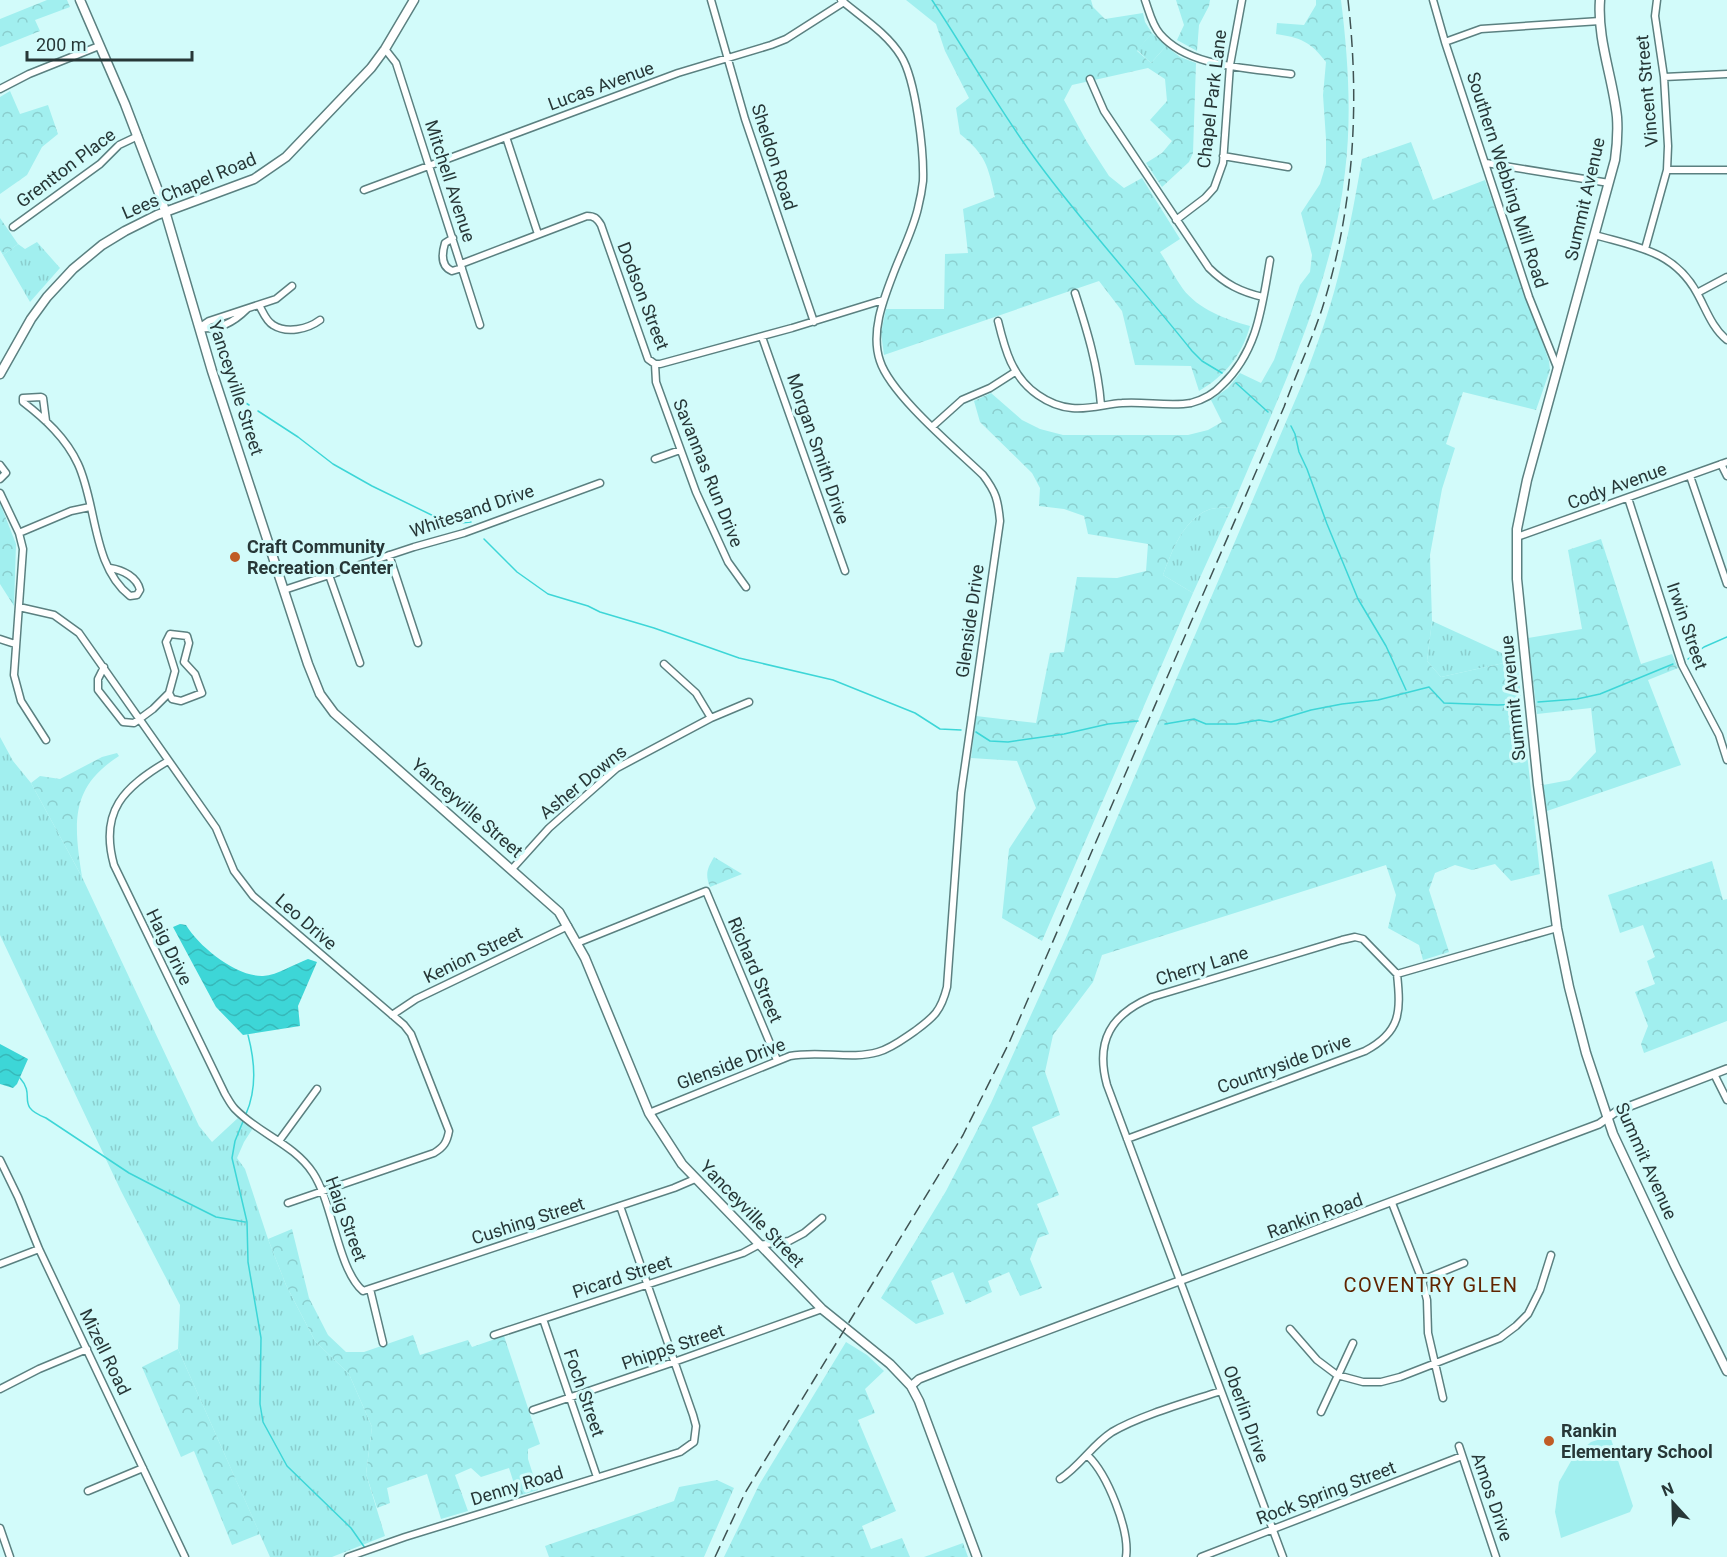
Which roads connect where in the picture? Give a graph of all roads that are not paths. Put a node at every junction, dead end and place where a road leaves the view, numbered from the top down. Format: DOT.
graph roads {
  1 [pos="80,0"];
  2 [pos="414,0"];
  3 [pos="711,0"];
  4 [pos="1145,0"];
  5 [pos="1242,0"];
  6 [pos="1433,0"];
  7 [pos="1600,0"];
  8 [pos="1657,0"];
  9 [pos="842,1"];
  10 [pos="1600,21"];
  11 [pos="1445,42"];
  12 [pos="99,46"];
  13 [pos="385,49"];
  14 [pos="727,57"];
  15 [pos="1230,65"];
  16 [pos="1727,74"];
  17 [pos="1291,75"];
  18 [pos="1664,77"];
  19 [pos="1090,79"];
  20 [pos="0,89"];
  21 [pos="138,136"];
  22 [pos="506,137"];
  23 [pos="1223,156"];
  24 [pos="1486,163"];
  25 [pos="430,166"];
  26 [pos="1288,167"];
  27 [pos="1666,170"];
  28 [pos="1727,170"];
  29 [pos="1609,183"];
  30 [pos="364,190"];
  31 [pos="165,212"];
  32 [pos="1176,220"];
  33 [pos="13,227"];
  34 [pos="538,234"];
  35 [pos="1595,236"];
  36 [pos="453,238"];
  37 [pos="1646,249"];
  38 [pos="1269,260"];
  39 [pos="462,266"];
  40 [pos="1727,277"];
  41 [pos="292,286"];
  42 [pos="1075,293"];
  43 [pos="1697,293"];
  44 [pos="1263,297"];
  45 [pos="883,300"];
  46 [pos="259,305"];
  47 [pos="248,309"];
  48 [pos="224,316"];
  49 [pos="320,320"];
  50 [pos="814,321"];
  51 [pos="998,321"];
  52 [pos="226,324"];
  53 [pos="480,325"];
  54 [pos="199,328"];
  55 [pos="762,337"];
  56 [pos="1727,340"];
  57 [pos="655,364"];
  58 [pos="1557,367"];
  59 [pos="1015,372"];
  60 [pos="0,374"];
  61 [pos="1101,405"];
  62 [pos="46,421"];
  63 [pos="933,426"];
  64 [pos="680,450"];
  65 [pos="655,459"];
  66 [pos="1724,463"];
  67 [pos="0,465"];
  68 [pos="1690,476"];
  69 [pos="1727,476"];
  70 [pos="0,479"];
  71 [pos="600,483"];
  72 [pos="0,493"];
  73 [pos="1628,498"];
  74 [pos="90,507"];
  75 [pos="19,533"];
  76 [pos="1517,537"];
  77 [pos="389,555"];
  78 [pos="110,568"];
  79 [pos="845,571"];
  80 [pos="329,575"];
  81 [pos="1727,584"];
  82 [pos="746,587"];
  83 [pos="284,590"];
  84 [pos="19,607"];
  85 [pos="0,639"];
  86 [pos="15,644"];
  87 [pos="418,644"];
  88 [pos="360,663"];
  89 [pos="664,664"];
  90 [pos="104,667"];
  91 [pos="187,667"];
  92 [pos="174,671"];
  93 [pos="169,693"];
  94 [pos="749,702"];
  95 [pos="711,718"];
  96 [pos="140,719"];
  97 [pos="46,740"];
  98 [pos="1727,760"];
  99 [pos="168,761"];
  100 [pos="512,869"];
  101 [pos="568,926"];
  102 [pos="1557,928"];
  103 [pos="577,942"];
  104 [pos="1397,974"];
  105 [pos="392,1015"];
  106 [pos="777,1060"];
  107 [pos="1727,1069"];
  108 [pos="1714,1074"];
  109 [pos="317,1089"];
  110 [pos="1727,1100"];
  111 [pos="649,1113"];
  112 [pos="1608,1119"];
  113 [pos="1127,1139"];
  114 [pos="279,1141"];
  115 [pos="0,1160"];
  116 [pos="695,1179"];
  117 [pos="323,1191"];
  118 [pos="288,1203"];
  119 [pos="1392,1203"];
  120 [pos="620,1206"];
  121 [pos="822,1218"];
  122 [pos="758,1245"];
  123 [pos="39,1249"];
  124 [pos="1551,1255"];
  125 [pos="1464,1263"];
  126 [pos="0,1264"];
  127 [pos="1422,1280"];
  128 [pos="1180,1282"];
  129 [pos="647,1285"];
  130 [pos="370,1289"];
  131 [pos="822,1309"];
  132 [pos="543,1319"];
  133 [pos="1290,1329"];
  134 [pos="494,1335"];
  135 [pos="383,1343"];
  136 [pos="1353,1343"];
  137 [pos="87,1349"];
  138 [pos="674,1362"];
  139 [pos="1434,1364"];
  140 [pos="1727,1371"];
  141 [pos="1337,1375"];
  142 [pos="910,1386"];
  143 [pos="0,1389"];
  144 [pos="1221,1391"];
  145 [pos="570,1398"];
  146 [pos="1443,1398"];
  147 [pos="533,1410"];
  148 [pos="1322,1412"];
  149 [pos="1459,1446"];
  150 [pos="1088,1456"];
  151 [pos="1462,1456"];
  152 [pos="143,1468"];
  153 [pos="597,1477"];
  154 [pos="1060,1479"];
  155 [pos="88,1491"];
  156 [pos="0,1528"];
  157 [pos="1273,1530"];
  158 [pos="10,1557"];
  159 [pos="185,1557"];
  160 [pos="348,1557"];
  161 [pos="978,1557"];
  162 [pos="1126,1557"];
  163 [pos="1201,1557"];
  164 [pos="1282,1557"];
  165 [pos="1496,1557"];
  1 -- 12 [label="main road, Yanceyville Street"];
  2 -- 13 [label="main road, Lees Chapel Road"];
  3 -- 14 [label="street, Sheldon Road"];
  4 -- 15 [label="street"];
  5 -- 15 [label="street, Chapel Park Lane"];
  6 -- 11 [label="street, Southern Webbing Mill Road"];
  7 -- 10 [label="main road, Summit Avenue"];
  8 -- 18 [label="street, Vincent Street"];
  9 -- 14 [label="street, Lucas Avenue"];
  9 -- 45 [label="street, Glenside Drive"];
  10 -- 11 [label="street"];
  10 -- 29 [label="main road, Summit Avenue"];
  11 -- 24 [label="street, Southern Webbing Mill Road"];
  12 -- 20 [label="street"];
  12 -- 21 [label="main road, Yanceyville Street"];
  13 -- 25 [label="street, Mitchell Avenue"];
  13 -- 31 [label="main road, Lees Chapel Road"];
  14 -- 22 [label="street, Lucas Avenue"];
  14 -- 50 [label="street, Sheldon Road"];
  15 -- 17 [label="street"];
  15 -- 23 [label="street, Chapel Park Lane"];
  16 -- 18 [label="street"];
  18 -- 27 [label="street, Vincent Street"];
  19 -- 32 [label="street"];
  21 -- 31 [label="main road, Yanceyville Street"];
  21 -- 33 [label="street, Grentton Place"];
  22 -- 25 [label="street, Lucas Avenue"];
  22 -- 34 [label="street"];
  23 -- 26 [label="street"];
  23 -- 32 [label="street, Chapel Park Lane"];
  24 -- 29 [label="street"];
  24 -- 58 [label="street, Southern Webbing Mill Road"];
  25 -- 30 [label="street, Lucas Avenue"];
  25 -- 36 [label="street, Mitchell Avenue"];
  27 -- 28 [label="street"];
  27 -- 37 [label="street, Vincent Street"];
  29 -- 35 [label="main road, Summit Avenue"];
  31 -- 54 [label="main road, Yanceyville Street"];
  31 -- 60 [label="main road, Lees Chapel Road"];
  32 -- 44 [label="street"];
  34 -- 39 [label="street, Dodson Street"];
  34 -- 57 [label="street, Dodson Street"];
  35 -- 37 [label="street"];
  35 -- 58 [label="main road, Summit Avenue"];
  36 -- 39 [label="street, Mitchell Avenue"];
  36 -- 39 [label="street"];
  37 -- 43 [label="street"];
  38 -- 44 [label="street"];
  39 -- 53 [label="street, Mitchell Avenue"];
  40 -- 43 [label="street"];
  41 -- 46 [label="street"];
  42 -- 61 [label="street"];
  43 -- 56 [label="street"];
  44 -- 61 [label="street"];
  45 -- 50 [label="street, Dodson Street"];
  45 -- 63 [label="street, Glenside Drive"];
  46 -- 47 [label="street"];
  46 -- 49 [label="street"];
  47 -- 48 [label="street"];
  47 -- 52 [label="street"];
  48 -- 52 [label="street"];
  48 -- 54 [label="street"];
  50 -- 55 [label="street, Dodson Street"];
  51 -- 59 [label="street"];
  52 -- 54 [label="street"];
  54 -- 83 [label="main road, Yanceyville Street"];
  55 -- 57 [label="street, Dodson Street"];
  55 -- 79 [label="street, Morgan Smith Drive"];
  57 -- 64 [label="street, Savannas Run Drive"];
  58 -- 76 [label="main road, Summit Avenue"];
  59 -- 61 [label="street"];
  59 -- 63 [label="street"];
  62 -- 62 [label="street"];
  62 -- 74 [label="street"];
  63 -- 106 [label="street, Glenside Drive"];
  64 -- 65 [label="street"];
  64 -- 82 [label="street, Savannas Run Drive"];
  66 -- 68 [label="street, Cody Avenue"];
  66 -- 69 [label="street"];
  67 -- 70 [label="street"];
  68 -- 73 [label="street, Cody Avenue"];
  68 -- 81 [label="street"];
  71 -- 77 [label="street, Whitesand Drive"];
  72 -- 75 [label="street"];
  73 -- 76 [label="street, Cody Avenue"];
  73 -- 98 [label="street, Irwin Street"];
  74 -- 75 [label="street"];
  74 -- 78 [label="street"];
  75 -- 84 [label="street"];
  76 -- 102 [label="main road, Summit Avenue"];
  77 -- 80 [label="street, Whitesand Drive"];
  77 -- 87 [label="street"];
  78 -- 78 [label="street"];
  80 -- 83 [label="street, Whitesand Drive"];
  80 -- 88 [label="street"];
  83 -- 100 [label="main road, Yanceyville Street"];
  84 -- 86 [label="street"];
  84 -- 90 [label="street, Leo Drive"];
  85 -- 86 [label="street"];
  86 -- 97 [label="street"];
  89 -- 95 [label="street"];
  90 -- 96 [label="street, Leo Drive"];
  90 -- 96 [label="street"];
  91 -- 92 [label="street"];
  91 -- 92 [label="street"];
  91 -- 93 [label="street"];
  92 -- 93 [label="street"];
  93 -- 96 [label="street"];
  94 -- 95 [label="street, Asher Downs"];
  95 -- 100 [label="street, Asher Downs"];
  96 -- 99 [label="street, Leo Drive"];
  99 -- 105 [label="street, Leo Drive"];
  99 -- 114 [label="street, Haig Drive"];
  100 -- 101 [label="main road, Yanceyville Street"];
  101 -- 103 [label="main road, Yanceyville Street"];
  101 -- 105 [label="street, Kenion Street"];
  102 -- 104 [label="street"];
  102 -- 112 [label="main road, Summit Avenue"];
  103 -- 106 [label="street, Richard Street"];
  103 -- 111 [label="main road, Yanceyville Street"];
  104 -- 113 [label="street, Countryside Drive"];
  104 -- 113 [label="street, Cherry Lane"];
  105 -- 117 [label="street, Leo Drive"];
  106 -- 111 [label="street, Glenside Drive"];
  107 -- 108 [label="street, Rankin Road"];
  108 -- 110 [label="street"];
  108 -- 112 [label="street, Rankin Road"];
  109 -- 114 [label="street"];
  111 -- 116 [label="main road, Yanceyville Street"];
  112 -- 119 [label="street, Rankin Road"];
  112 -- 140 [label="main road, Summit Avenue"];
  113 -- 128 [label="street, Cherry Lane"];
  114 -- 117 [label="street, Haig Street"];
  115 -- 123 [label="street, Mizell Road"];
  116 -- 120 [label="street, Cushing Street"];
  116 -- 122 [label="main road, Yanceyville Street"];
  117 -- 118 [label="street, Leo Drive"];
  117 -- 130 [label="street, Haig Street"];
  119 -- 127 [label="street"];
  119 -- 128 [label="street, Rankin Road"];
  120 -- 129 [label="street"];
  120 -- 130 [label="street, Cushing Street"];
  121 -- 122 [label="street, Picard Street"];
  122 -- 129 [label="street, Picard Street"];
  122 -- 131 [label="main road, Yanceyville Street"];
  123 -- 126 [label="street"];
  123 -- 137 [label="street, Mizell Road"];
  124 -- 139 [label="street"];
  125 -- 127 [label="street"];
  127 -- 139 [label="street"];
  128 -- 142 [label="street, Rankin Road"];
  128 -- 144 [label="street, Oberlin Drive"];
  129 -- 132 [label="street, Picard Street"];
  129 -- 138 [label="street"];
  130 -- 135 [label="street"];
  131 -- 138 [label="street, Phipps Street"];
  131 -- 142 [label="main road, Yanceyville Street"];
  132 -- 134 [label="street, Picard Street"];
  132 -- 145 [label="street, Foch Street"];
  133 -- 141 [label="street"];
  136 -- 141 [label="street"];
  137 -- 143 [label="street"];
  137 -- 152 [label="street, Mizell Road"];
  138 -- 145 [label="street, Phipps Street"];
  138 -- 153 [label="street, Denny Road"];
  139 -- 141 [label="street"];
  139 -- 146 [label="street"];
  141 -- 148 [label="street"];
  142 -- 161 [label="main road, Yanceyville Street"];
  144 -- 150 [label="street"];
  144 -- 157 [label="street, Oberlin Drive"];
  145 -- 147 [label="street, Phipps Street"];
  145 -- 153 [label="street, Foch Street"];
  149 -- 151 [label="street, Amos Drive"];
  150 -- 154 [label="street"];
  150 -- 162 [label="street"];
  151 -- 157 [label="street, Rock Spring Street"];
  151 -- 165 [label="street, Amos Drive"];
  152 -- 155 [label="street"];
  152 -- 159 [label="street, Mizell Road"];
  153 -- 160 [label="street, Denny Road"];
  156 -- 158 [label="street"];
  157 -- 163 [label="street, Rock Spring Street"];
  157 -- 164 [label="street, Oberlin Drive"];
}
